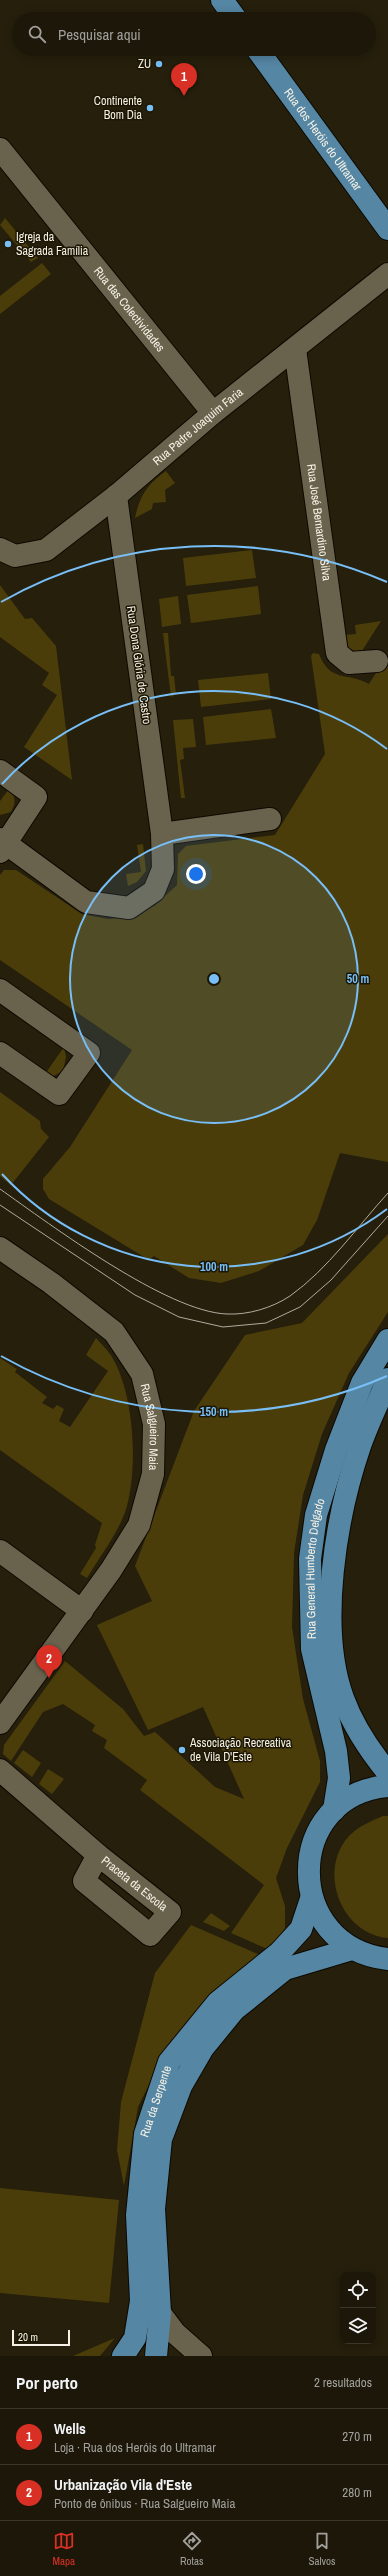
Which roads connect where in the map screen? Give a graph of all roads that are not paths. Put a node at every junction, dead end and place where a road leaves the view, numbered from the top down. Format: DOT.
graph roads {
  1 [pos="222,0"];
  2 [pos="231,12"];
  3 [pos="262,56"];
  4 [pos="0,150"];
  5 [pos="388,229"];
  6 [pos="388,274"];
  7 [pos="295,348"];
  8 [pos="213,413"];
  9 [pos="116,496"];
  10 [pos="0,549"];
  11 [pos="377,661"];
  12 [pos="0,771"];
  13 [pos="270,819"];
  14 [pos="162,834"];
  15 [pos="2,845"];
  16 [pos="0,990"];
  17 [pos="0,1053"];
  18 [pos="0,1248"];
  19 [pos="388,1340"];
  20 [pos="388,1379"];
  21 [pos="0,1551"];
  22 [pos="82,1610"];
  23 [pos="0,1723"];
  24 [pos="0,1770"];
  25 [pos="388,1773"];
  26 [pos="388,1786"];
  27 [pos="334,1810"];
  28 [pos="98,1855"];
  29 [pos="311,1899"];
  30 [pos="352,1949"];
  31 [pos="388,1959"];
  32 [pos="160,2313"];
  33 [pos="133,2351"];
  34 [pos="156,2356"];
  35 [pos="201,2356"];
  1 -- 2 [label="main road"];
  3 -- 5 [label="main road, Rua dos Heróis do Ultramar"];
  4 -- 8 [label="street, Rua das Colectividades"];
  6 -- 7 [label="street, Rua Padre Joaquim Faria"];
  7 -- 8 [label="street, Rua Padre Joaquim Faria"];
  7 -- 11 [label="street, Rua José Bernardino Silva"];
  8 -- 9 [label="street, Rua Padre Joaquim Faria"];
  9 -- 10 [label="street, Rua Padre Joaquim Faria"];
  9 -- 14 [label="street, Rua Dona Glória de Castro"];
  12 -- 15 [label="street"];
  13 -- 14 [label="street"];
  14 -- 15 [label="street, Rua Dona Glória de Castro"];
  16 -- 17 [label="street"];
  18 -- 22 [label="street, Rua Salgueiro Maia"];
  19 -- 27 [label="main road, Rua General Humberto Delgado"];
  20 -- 25 [label="main road, Rua General Humberto Delgado"];
  21 -- 22 [label="street"];
  22 -- 23 [label="street, Rua Salgueiro Maia"];
  24 -- 28 [label="street, Praceta da Escola"];
  26 -- 27 [label="main road"];
  27 -- 29 [label="main road"];
  29 -- 30 [label="main road"];
  29 -- 33 [label="main road, Rua da Serpente"];
  30 -- 31 [label="main road"];
  30 -- 32 [label="main road, Rua da Serpente"];
  32 -- 34 [label="main road, Rua da Serpente"];
  32 -- 35 [label="street"];
}
